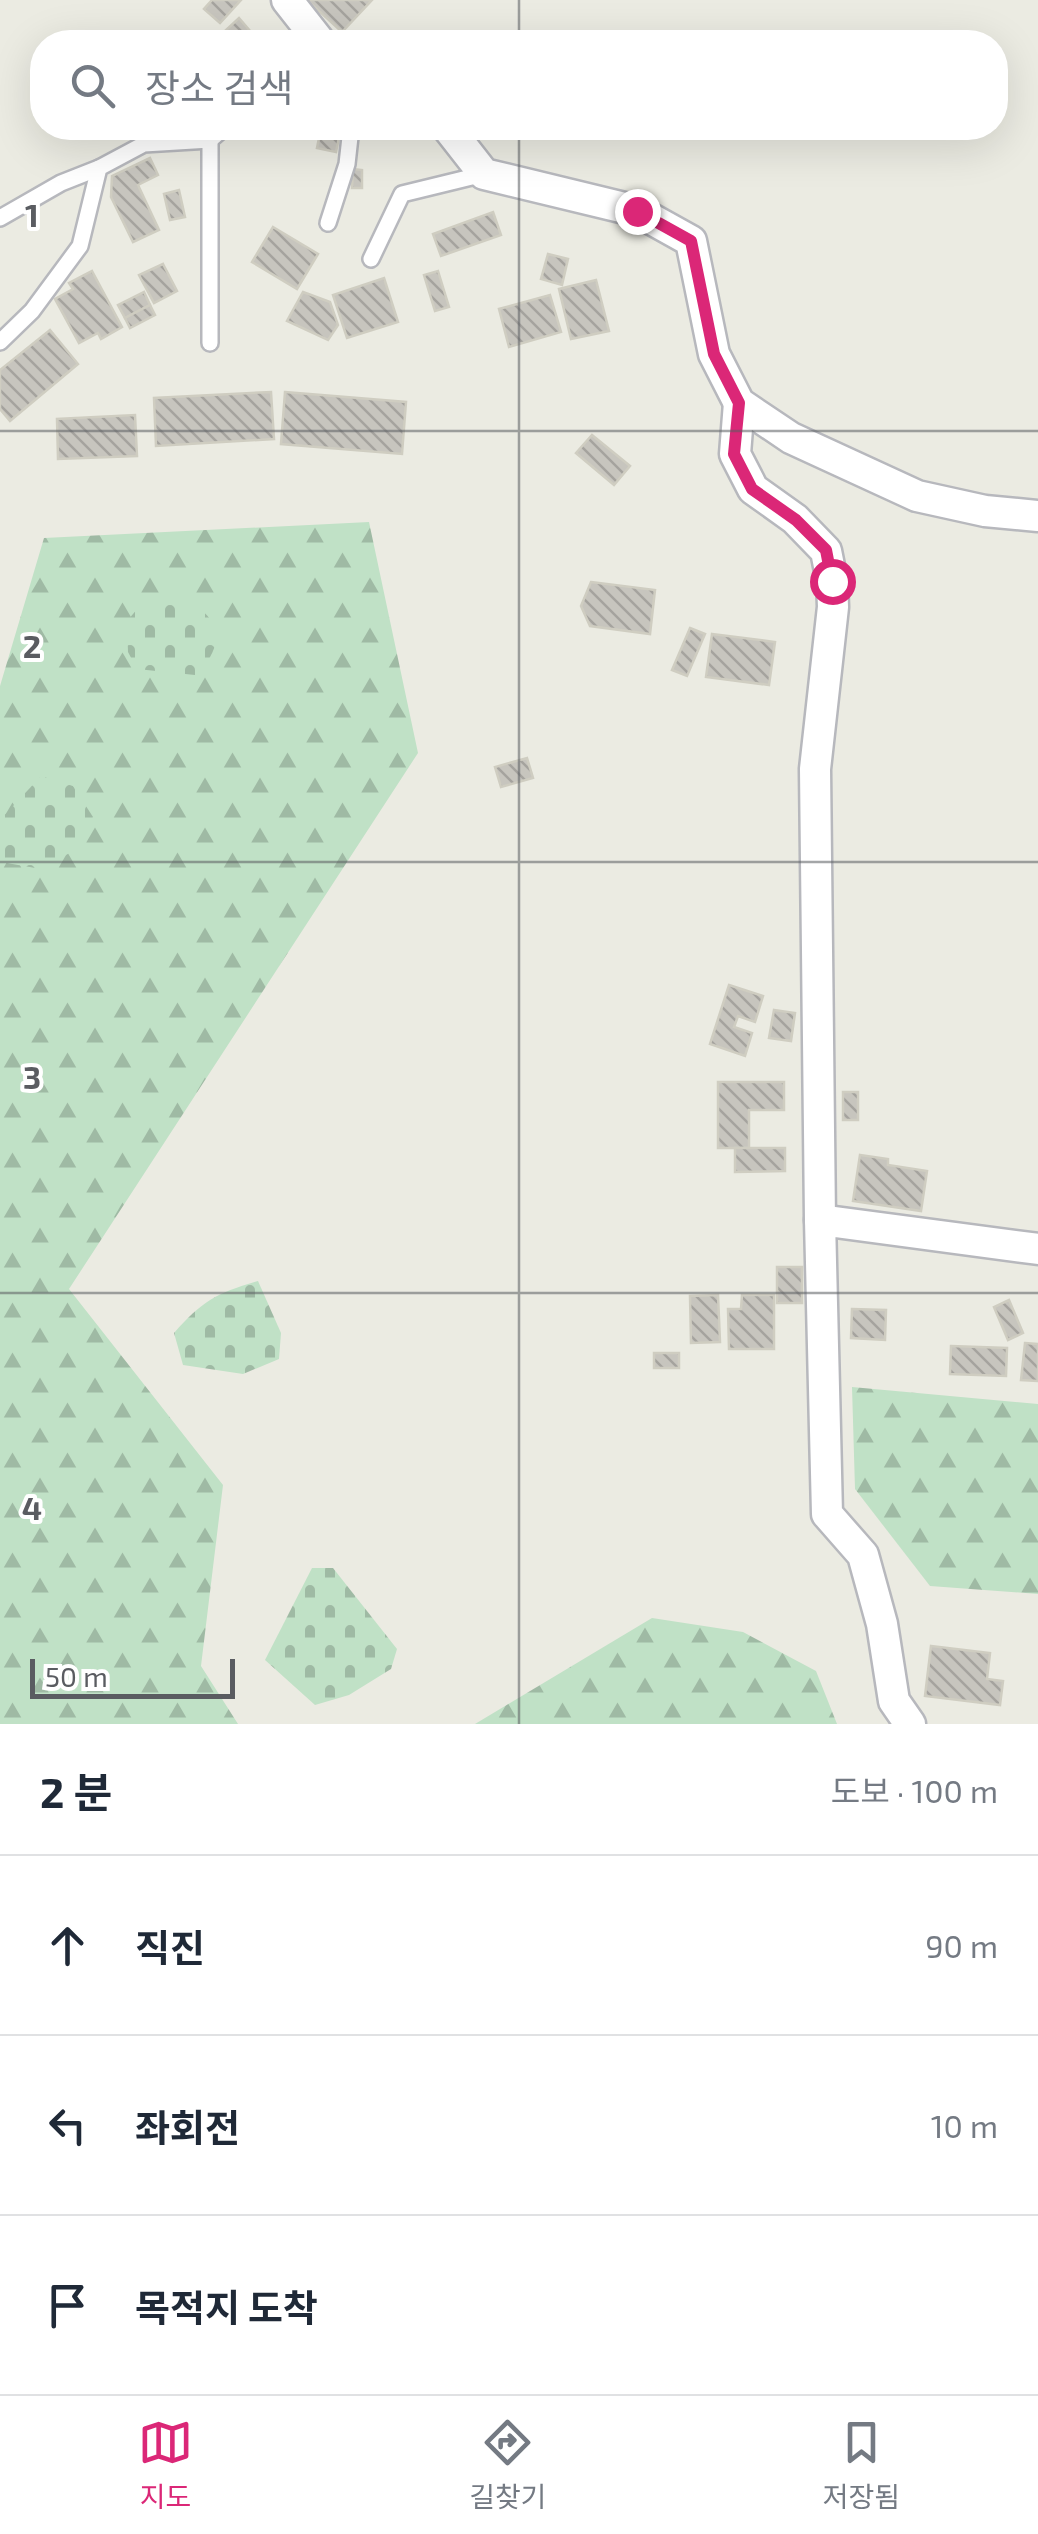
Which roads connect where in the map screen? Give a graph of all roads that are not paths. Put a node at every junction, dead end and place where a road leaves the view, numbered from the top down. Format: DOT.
graph roads {
  1 [pos="287,0"];
  2 [pos="311,30"];
  3 [pos="210,140"];
  4 [pos="349,140"];
  5 [pos="457,140"];
  6 [pos="99,168"];
  7 [pos="484,174"];
  8 [pos="0,218"];
  9 [pos="328,223"];
  10 [pos="371,259"];
  11 [pos="0,342"];
  12 [pos="210,343"];
  13 [pos="739,403"];
  14 [pos="1038,516"];
  15 [pos="820,1220"];
  16 [pos="1038,1249"];
  17 [pos="910,1724"];
  1 -- 2 [label="street"];
  3 -- 6 [label="lane"];
  3 -- 12 [label="lane"];
  4 -- 9 [label="lane"];
  5 -- 7 [label="street"];
  6 -- 8 [label="lane"];
  6 -- 11 [label="lane"];
  7 -- 10 [label="lane"];
  7 -- 13 [label="street"];
  13 -- 14 [label="street"];
  13 -- 15 [label="street"];
  15 -- 16 [label="street"];
  15 -- 17 [label="street"];
}
